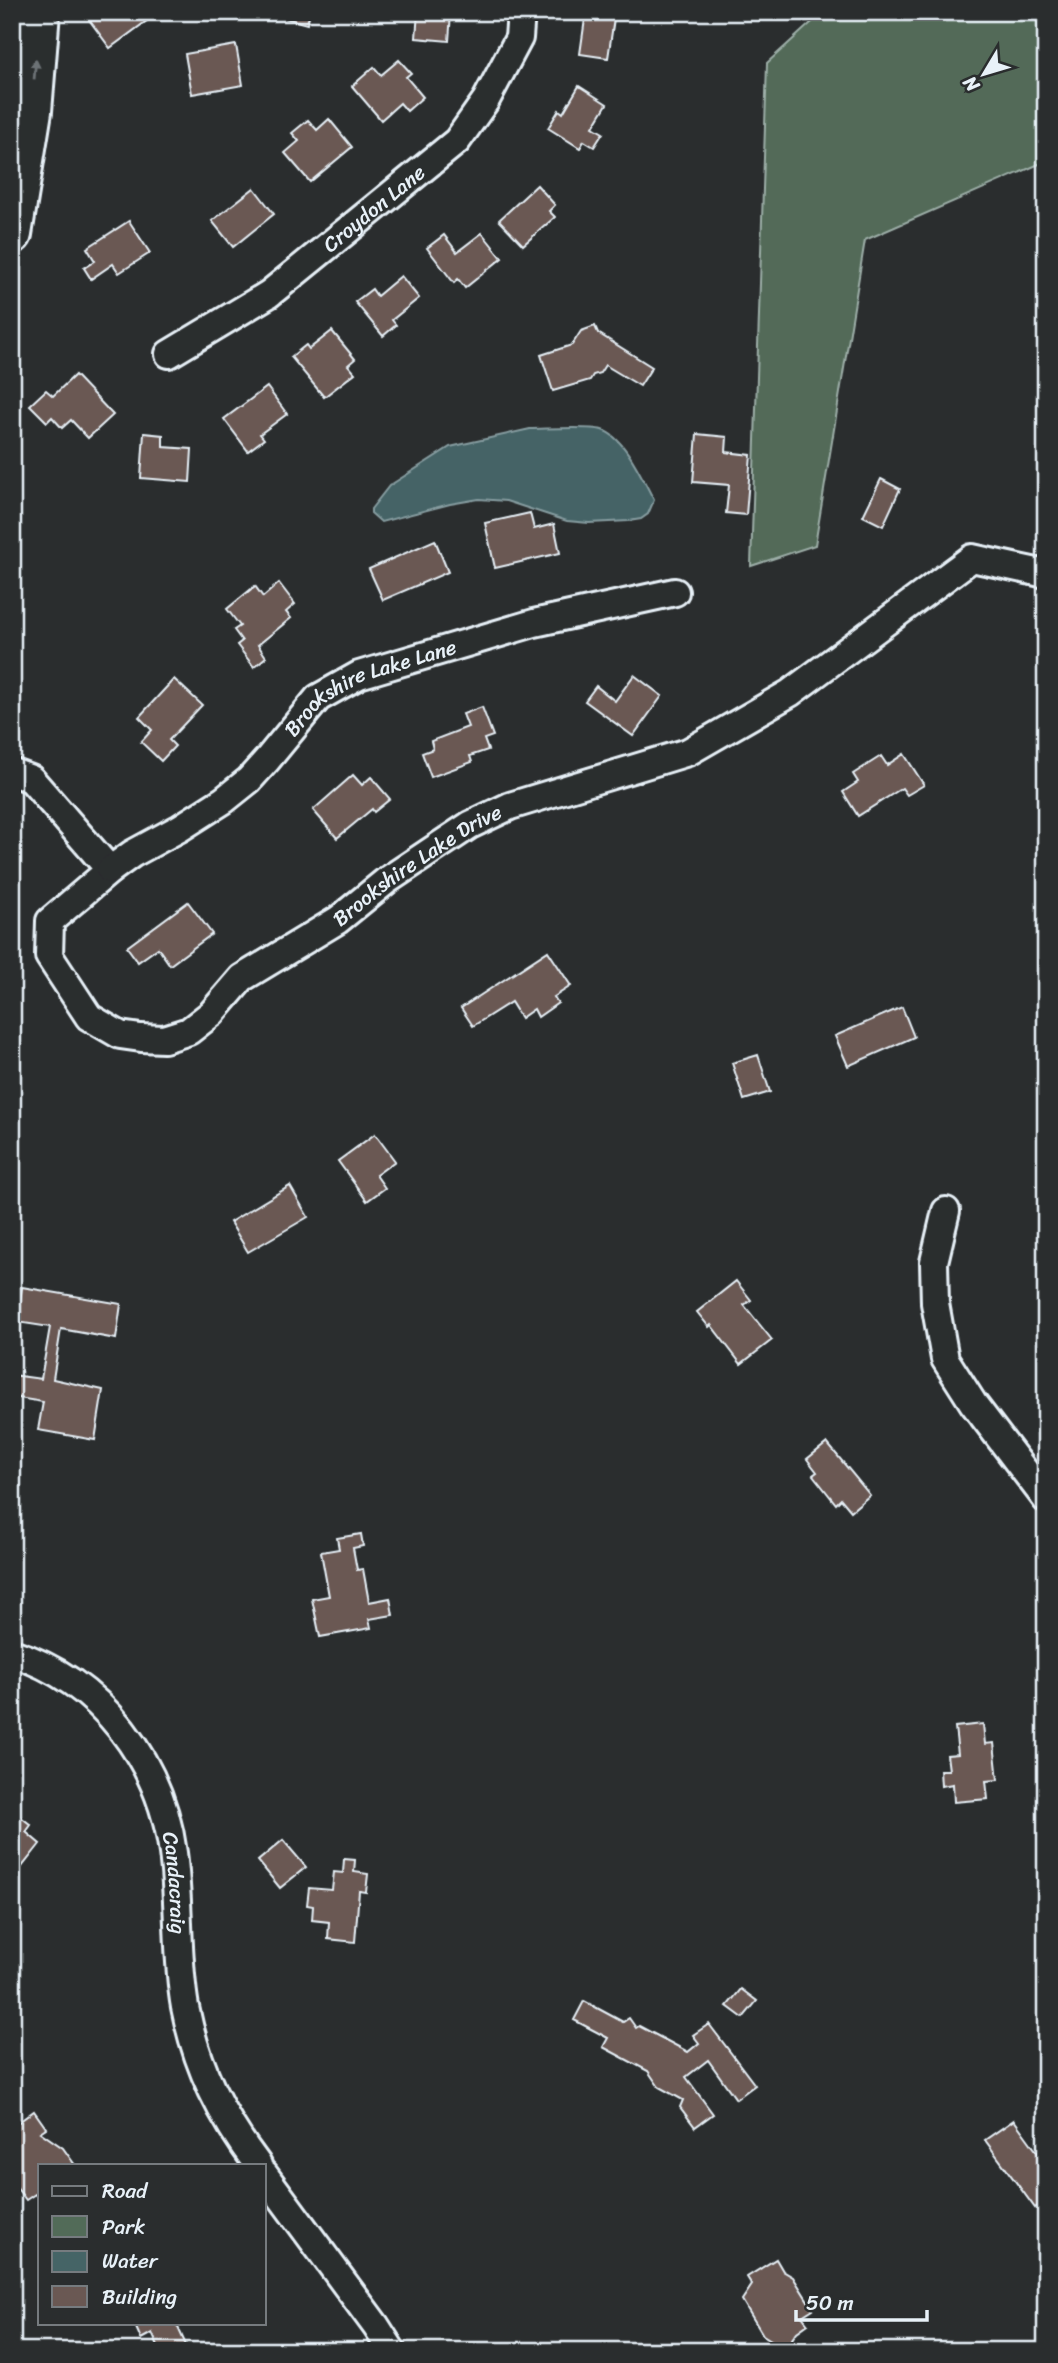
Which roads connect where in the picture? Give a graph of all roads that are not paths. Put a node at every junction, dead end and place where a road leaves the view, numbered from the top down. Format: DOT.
graph roads {
  1 [pos="40,12"];
  2 [pos="521,12"];
  3 [pos="12,234"];
  4 [pos="170,354"];
  5 [pos="1046,574"];
  6 [pos="675,592"];
  7 [pos="12,772"];
  8 [pos="110,870"];
  9 [pos="946,1211"];
  10 [pos="1046,1499"];
  11 [pos="12,1653"];
  12 [pos="257,2164"];
  13 [pos="266,2177"];
  14 [pos="392,2351"];
  3 -- 1 [label="highway, one-way"];
  2 -- 4 [label="street, Croydon Lane"];
  5 -- 8 [label="street, Brookshire Lake Drive"];
  6 -- 8 [label="street, Brookshire Lake Lane"];
  7 -- 8 [label="street"];
  9 -- 10 [label="street"];
  11 -- 12 [label="street, Candacraig"];
  13 -- 14 [label="street"];
}
